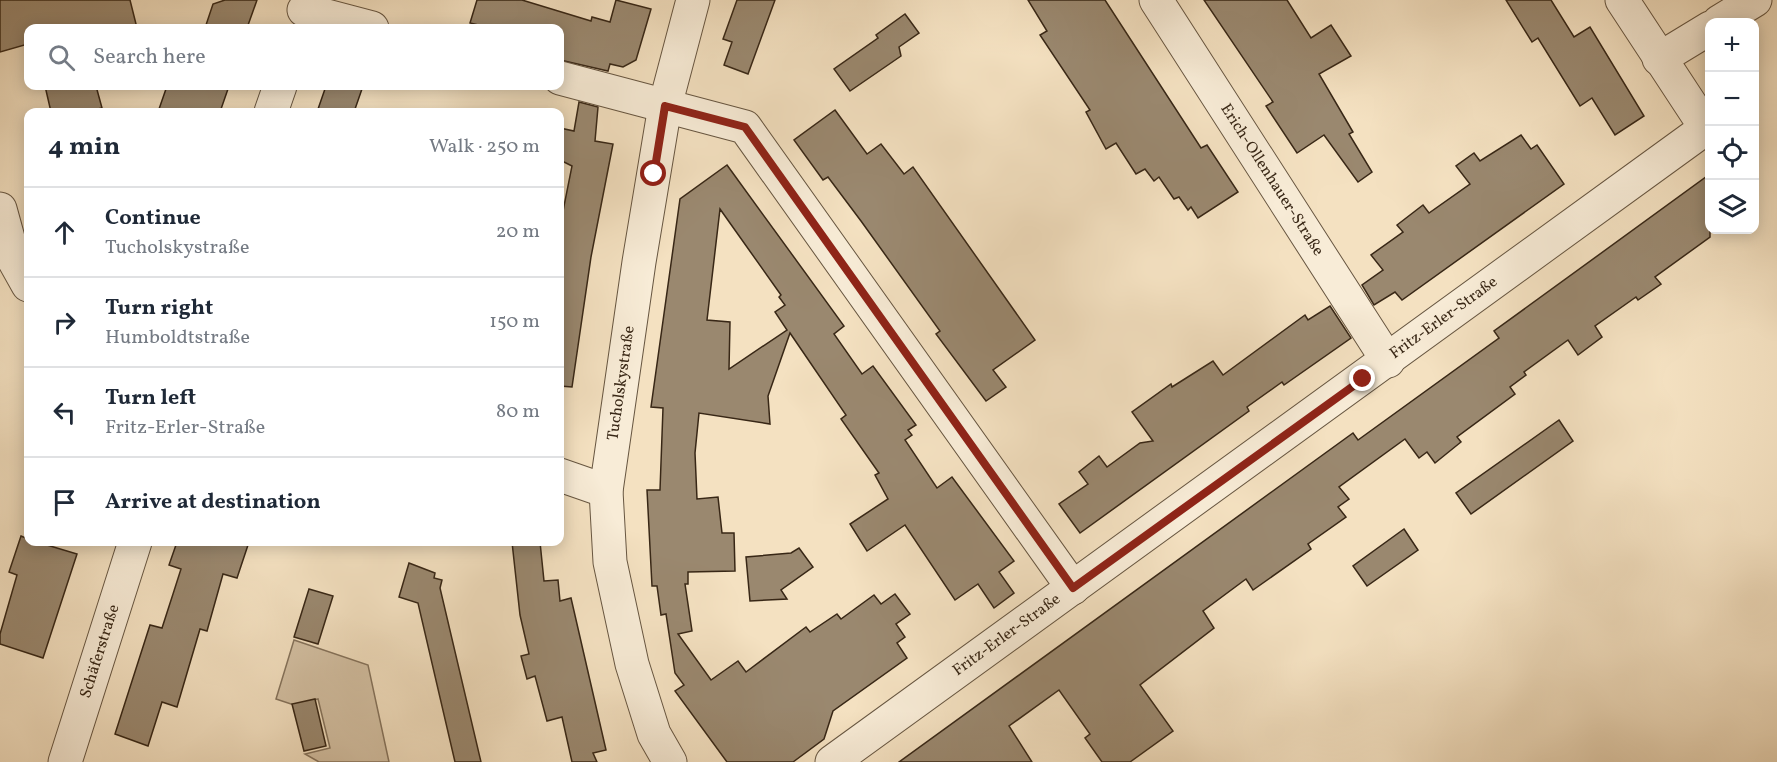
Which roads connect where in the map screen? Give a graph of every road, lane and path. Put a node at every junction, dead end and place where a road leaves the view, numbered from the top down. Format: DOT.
graph roads {
  1 [pos="693,0"];
  2 [pos="1156,0"];
  3 [pos="1622,0"];
  4 [pos="1755,0"];
  5 [pos="303,13"];
  6 [pos="1726,18"];
  7 [pos="354,24"];
  8 [pos="1705,31"];
  9 [pos="1659,59"];
  10 [pos="564,79"];
  11 [pos="279,90"];
  12 [pos="665,106"];
  13 [pos="272,108"];
  14 [pos="0,209"];
  15 [pos="24,278"];
  16 [pos="1388,361"];
  17 [pos="564,476"];
  18 [pos="606,490"];
  19 [pos="134,546"];
  20 [pos="1073,588"];
  21 [pos="65,762"];
  22 [pos="670,762"];
  23 [pos="832,762"];
  1 -- 12 [label="street, Tucholskystraße"];
  2 -- 16 [label="street, Erich-Ollenhauer-Straße"];
  3 -- 9 [label="street"];
  4 -- 6 [label="street"];
  5 -- 7 [label="street"];
  8 -- 9 [label="street"];
  9 -- 16 [label="street, Fritz-Erler-Straße"];
  10 -- 12 [label="street"];
  11 -- 13 [label="street"];
  12 -- 18 [label="street, Tucholskystraße"];
  12 -- 20 [label="street"];
  14 -- 15 [label="street"];
  16 -- 20 [label="street, Fritz-Erler-Straße"];
  17 -- 18 [label="street"];
  18 -- 22 [label="street, Tucholskystraße"];
  19 -- 21 [label="street, Schäferstraße"];
  20 -- 23 [label="street, Fritz-Erler-Straße"];
}
